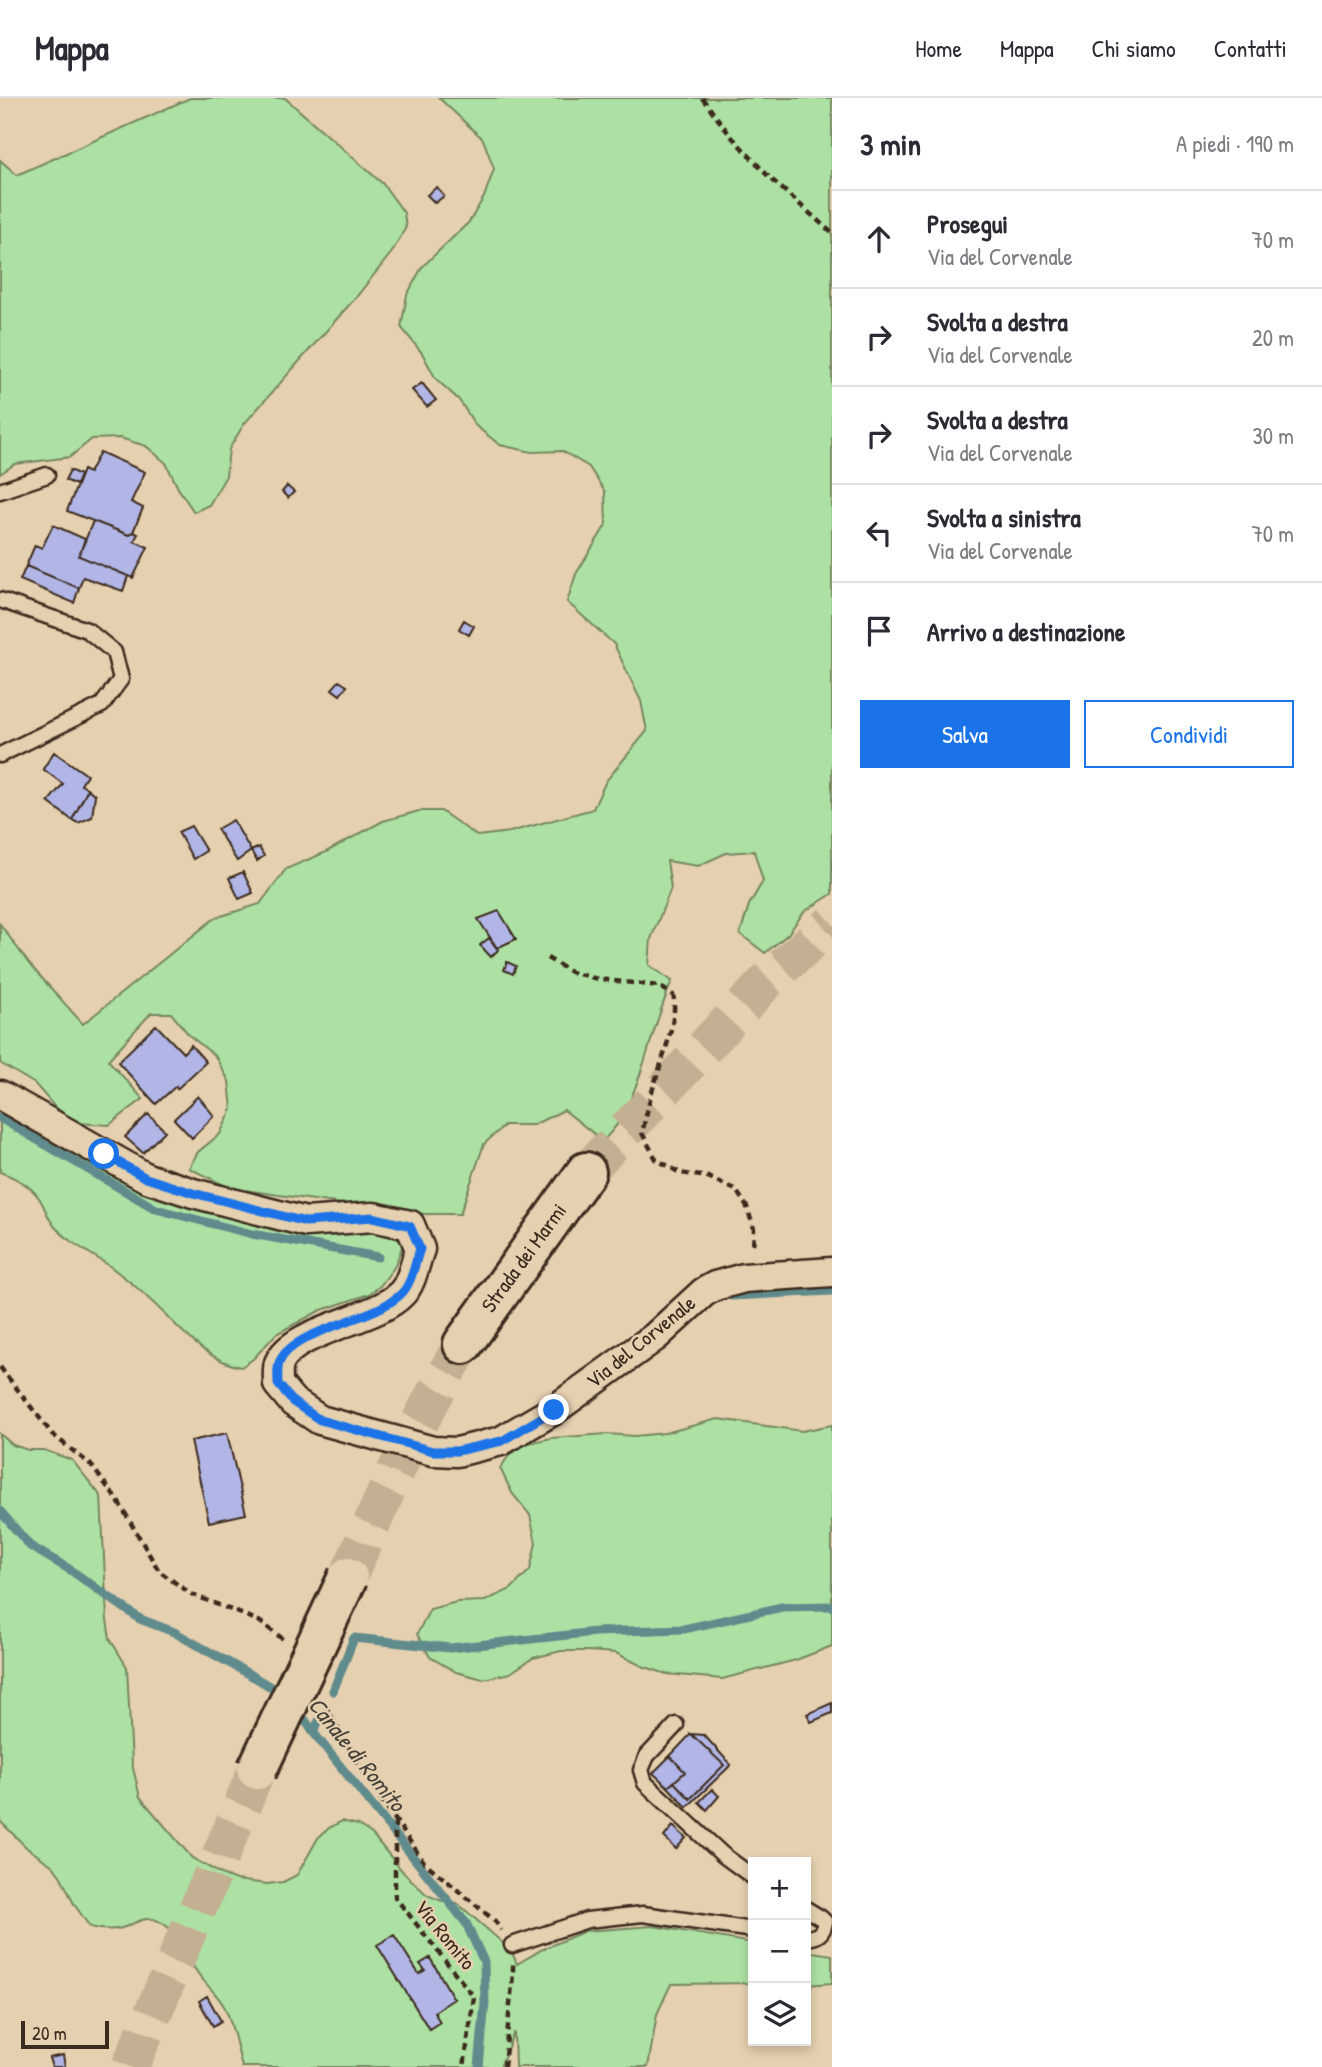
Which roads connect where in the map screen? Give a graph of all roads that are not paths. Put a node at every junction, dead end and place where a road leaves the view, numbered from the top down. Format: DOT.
graph roads {
  1 [pos="47,475"];
  2 [pos="0,491"];
  3 [pos="0,600"];
  4 [pos="0,755"];
  5 [pos="0,1095"];
  6 [pos="586,1172"];
  7 [pos="832,1272"];
  8 [pos="463,1344"];
  9 [pos="348,1577"];
  10 [pos="676,1725"];
  11 [pos="257,1770"];
  12 [pos="748,1873"];
  13 [pos="811,1912"];
  14 [pos="748,1929"];
  15 [pos="811,1937"];
  16 [pos="512,1945"];
  1 -- 2 [label="lane"];
  3 -- 4 [label="lane"];
  5 -- 7 [label="street, Via del Corvenale"];
  6 -- 8 [label="main road, Strada dei Marmi"];
  9 -- 11 [label="main road, bridge"];
  10 -- 12 [label="lane"];
  13 -- 15 [label="lane"];
  14 -- 16 [label="lane"];
}
